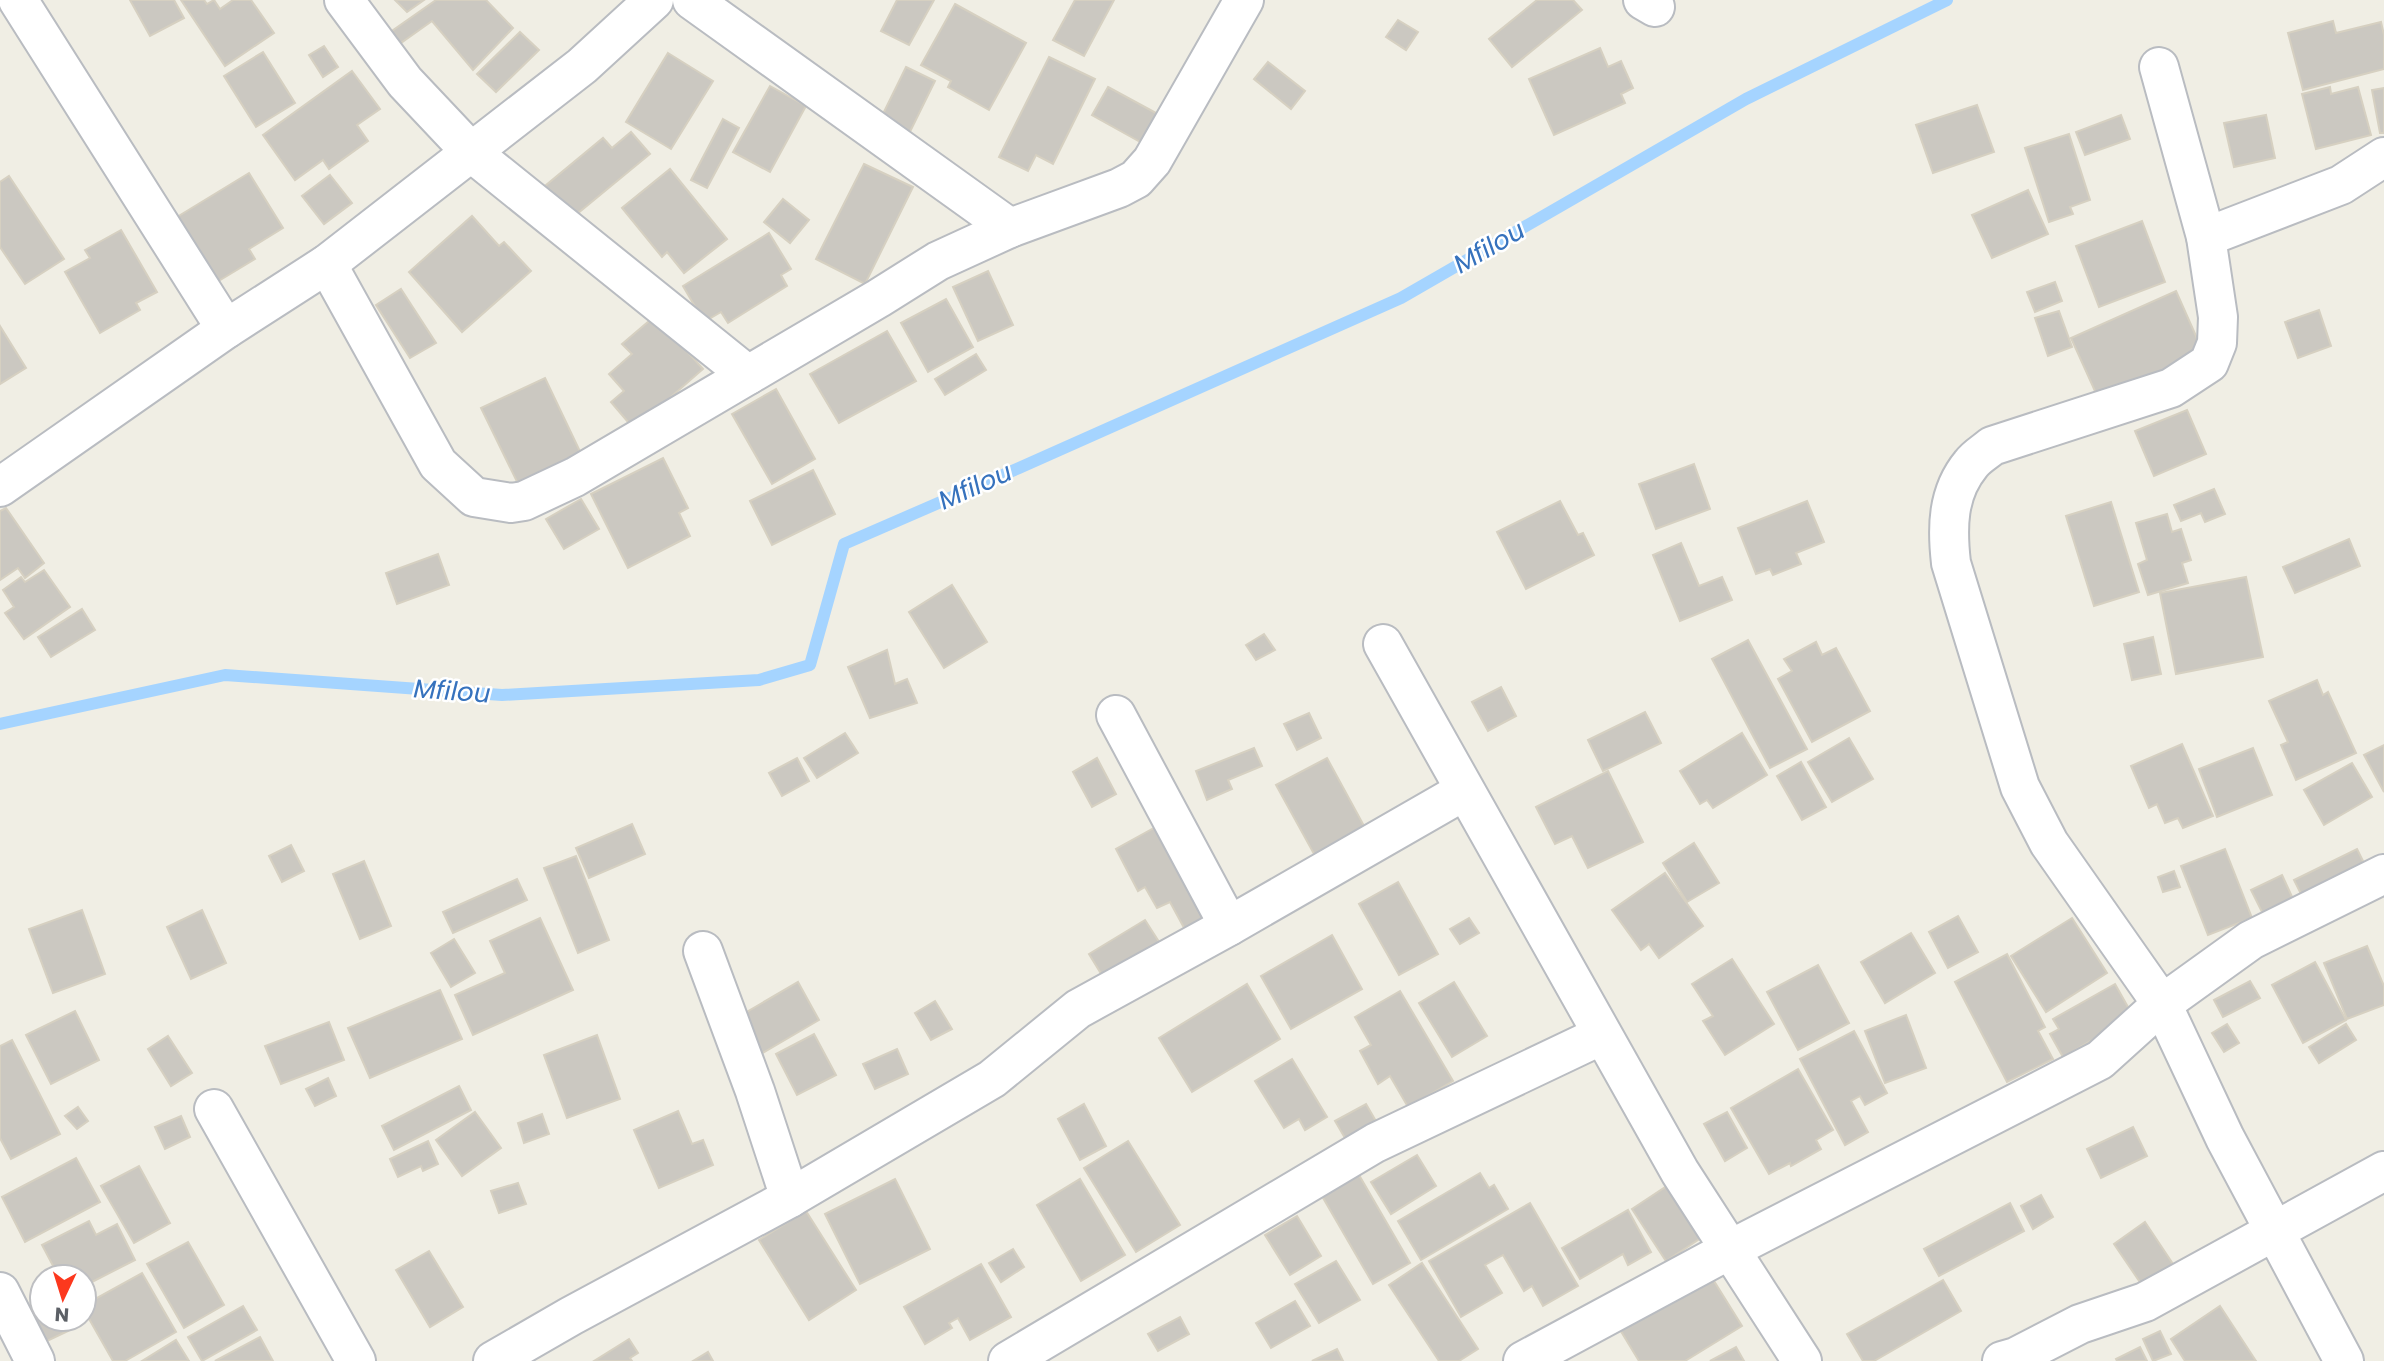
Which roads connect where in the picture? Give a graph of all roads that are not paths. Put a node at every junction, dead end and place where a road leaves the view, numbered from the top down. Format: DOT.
graph roads {
  1 [pos="18,0"];
  2 [pos="344,0"];
  3 [pos="654,0"];
  4 [pos="692,0"];
  5 [pos="1244,0"];
  6 [pos="2159,67"];
  7 [pos="472,153"];
  8 [pos="2384,157"];
  9 [pos="1010,228"];
  10 [pos="2206,237"];
  11 [pos="327,264"];
  12 [pos="226,329"];
  13 [pos="748,375"];
  14 [pos="0,487"];
  15 [pos="1383,644"];
  16 [pos="1116,715"];
  17 [pos="1464,791"];
  18 [pos="2384,874"];
  19 [pos="1229,926"];
  20 [pos="703,951"];
  21 [pos="2162,1004"];
  22 [pos="1602,1034"];
  23 [pos="214,1109"];
  24 [pos="2384,1171"];
  25 [pos="790,1198"];
  26 [pos="2273,1230"];
  27 [pos="1731,1249"];
  28 [pos="0,1292"];
  29 [pos="35,1361"];
  30 [pos="356,1361"];
  31 [pos="493,1361"];
  32 [pos="1008,1361"];
  33 [pos="1523,1361"];
  34 [pos="1801,1361"];
  35 [pos="2002,1361"];
  36 [pos="2344,1361"];
  1 -- 12 [label="street"];
  2 -- 7 [label="street"];
  3 -- 7 [label="street"];
  4 -- 9 [label="street"];
  5 -- 9 [label="street"];
  6 -- 10 [label="street"];
  7 -- 11 [label="street"];
  7 -- 13 [label="street"];
  8 -- 10 [label="street"];
  9 -- 13 [label="street"];
  10 -- 21 [label="street"];
  11 -- 12 [label="street"];
  11 -- 13 [label="street"];
  12 -- 14 [label="street"];
  15 -- 17 [label="street"];
  16 -- 19 [label="street"];
  17 -- 19 [label="street"];
  17 -- 22 [label="street"];
  18 -- 21 [label="street"];
  19 -- 25 [label="street"];
  20 -- 25 [label="street"];
  21 -- 26 [label="street"];
  21 -- 27 [label="street"];
  22 -- 27 [label="street"];
  22 -- 32 [label="street"];
  23 -- 30 [label="street"];
  24 -- 26 [label="street"];
  25 -- 31 [label="street"];
  26 -- 35 [label="street"];
  26 -- 36 [label="street"];
  27 -- 33 [label="street"];
  27 -- 34 [label="street"];
  28 -- 29 [label="street"];
}
